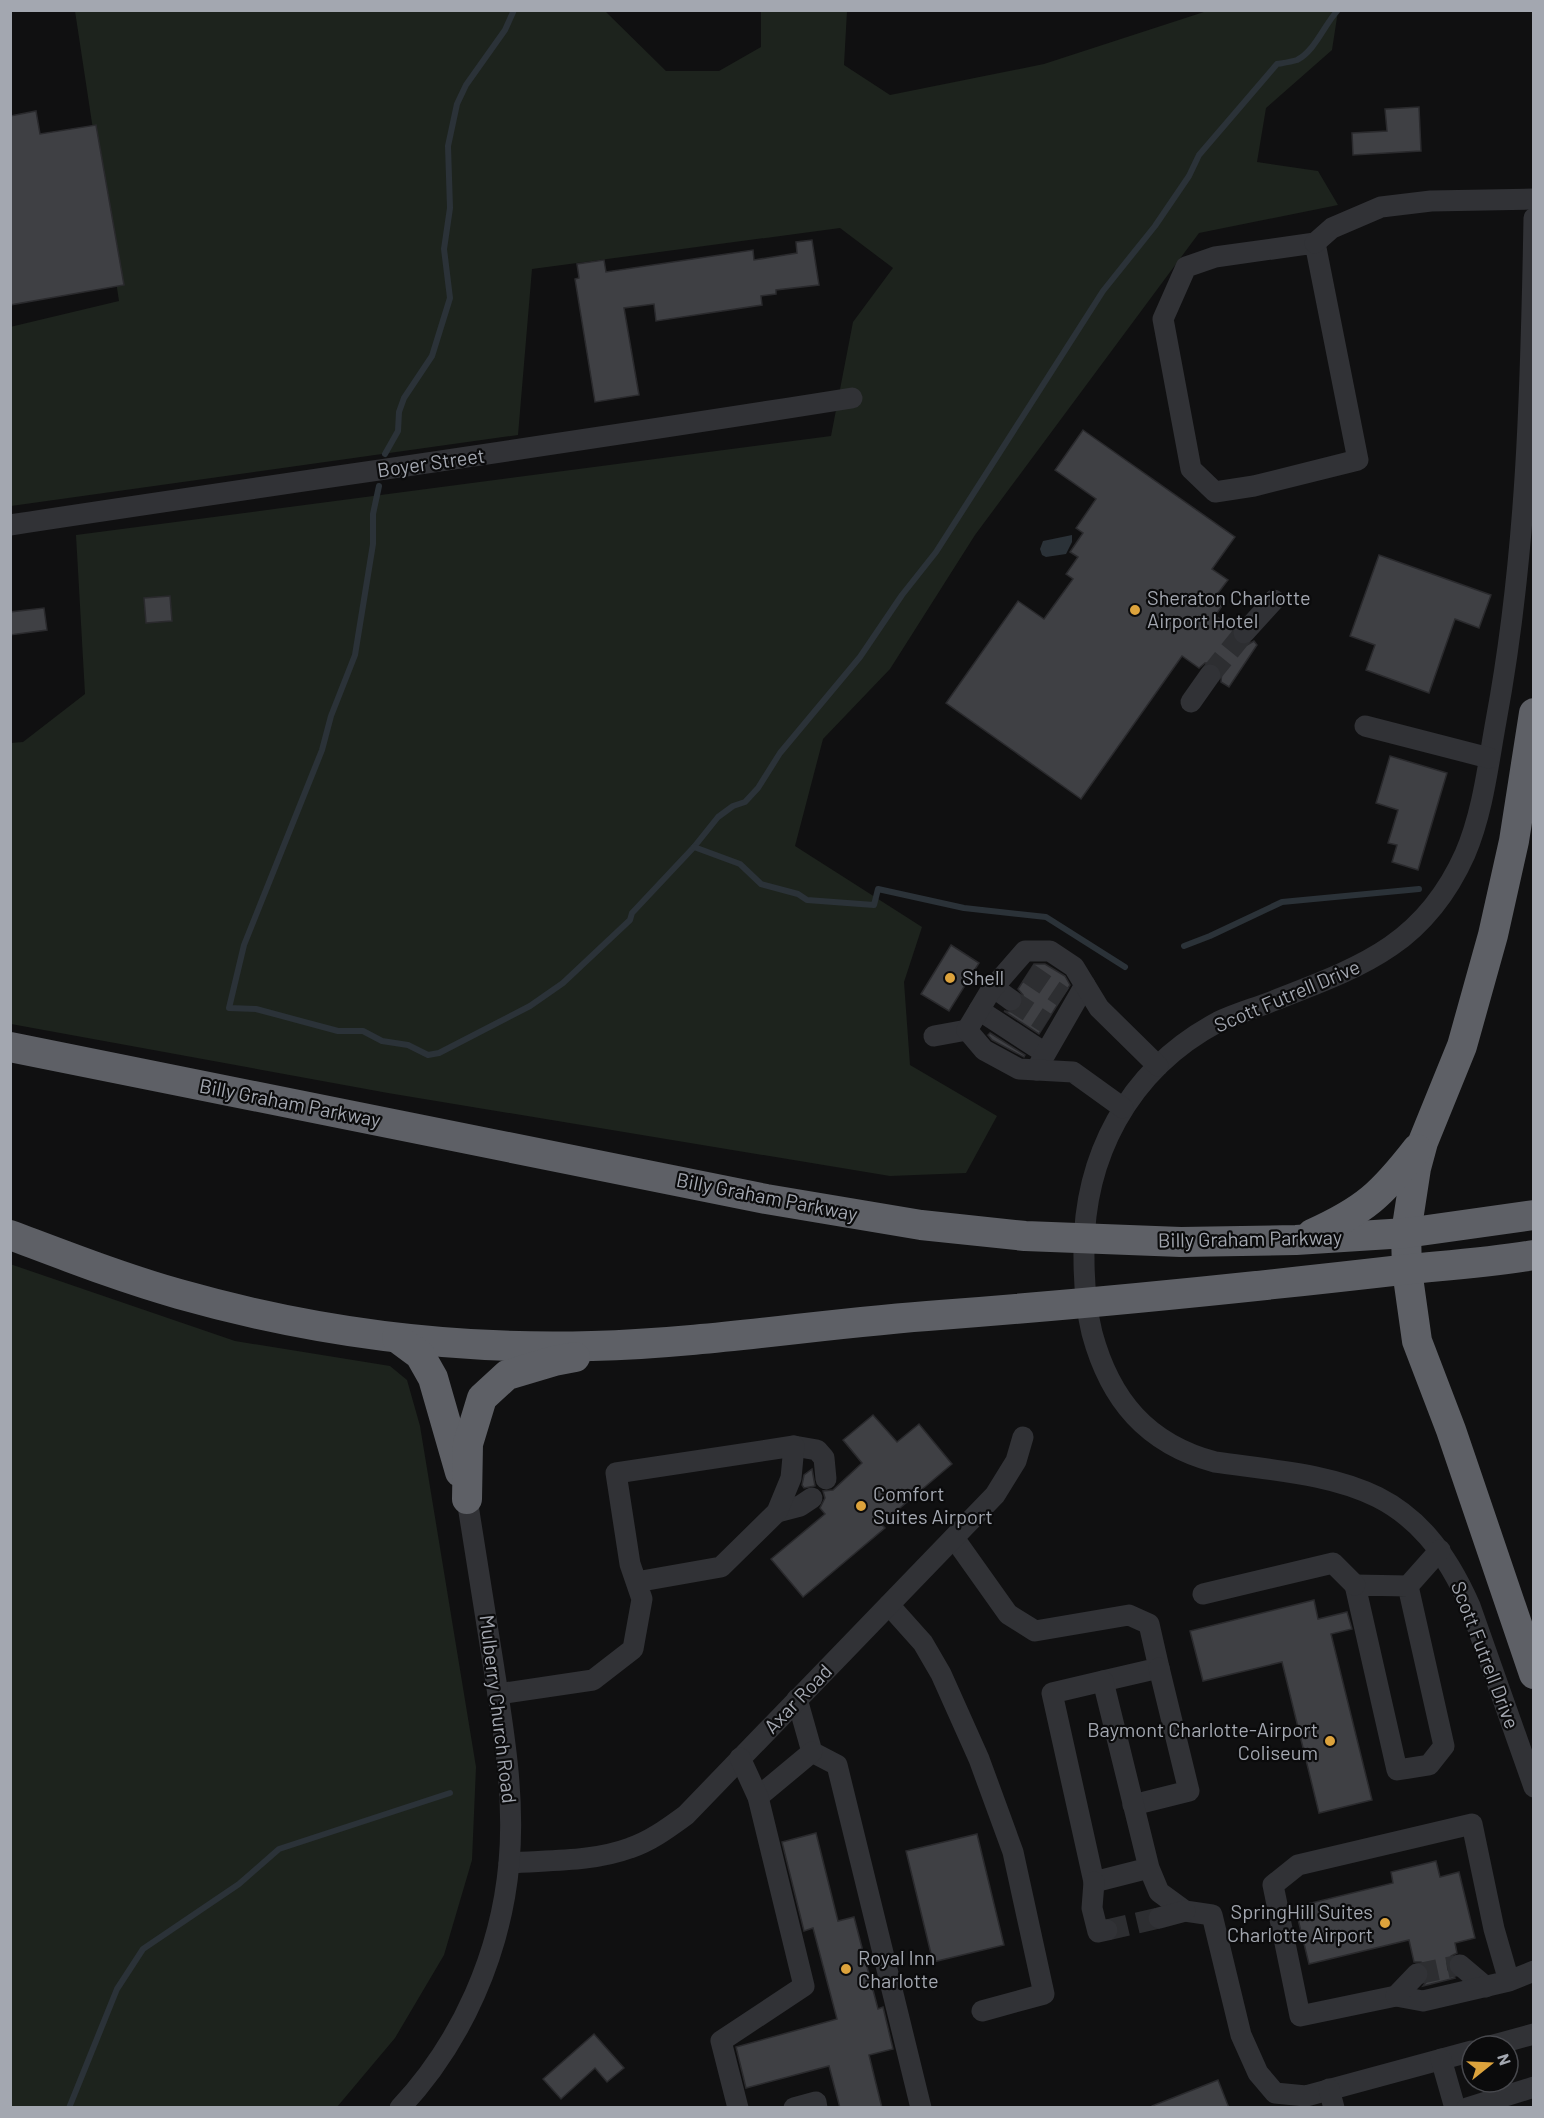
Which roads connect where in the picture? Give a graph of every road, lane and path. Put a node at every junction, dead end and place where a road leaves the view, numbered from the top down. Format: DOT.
graph roads {
  1 [pos="1533,199"];
  2 [pos="1533,218"];
  3 [pos="1315,243"];
  4 [pos="852,398"];
  5 [pos="10,525"];
  6 [pos="1274,600"];
  7 [pos="1244,633"];
  8 [pos="1210,675"];
  9 [pos="1191,702"];
  10 [pos="1533,713"];
  11 [pos="1365,726"];
  12 [pos="1489,758"];
  13 [pos="1085,985"];
  14 [pos="993,987"];
  15 [pos="1011,1000"];
  16 [pos="979,1010"];
  17 [pos="967,1030"];
  18 [pos="934,1036"];
  19 [pos="10,1047"];
  20 [pos="1041,1062"];
  21 [pos="1158,1066"];
  22 [pos="1123,1108"];
  23 [pos="1423,1142"];
  24 [pos="1519,1217"];
  25 [pos="1406,1233"];
  26 [pos="10,1235"];
  27 [pos="1083,1240"];
  28 [pos="1296,1240"];
  29 [pos="1520,1258"];
  30 [pos="1407,1270"];
  31 [pos="1087,1304"];
  32 [pos="397,1338"];
  33 [pos="646,1344"];
  34 [pos="1023,1437"];
  35 [pos="794,1446"];
  36 [pos="826,1479"];
  37 [pos="812,1498"];
  38 [pos="467,1499"];
  39 [pos="777,1512"];
  40 [pos="954,1538"];
  41 [pos="1440,1550"];
  42 [pos="636,1582"];
  43 [pos="1355,1585"];
  44 [pos="1408,1586"];
  45 [pos="1203,1594"];
  46 [pos="888,1605"];
  47 [pos="1159,1668"];
  48 [pos="1533,1674"];
  49 [pos="1103,1681"];
  50 [pos="498,1694"];
  51 [pos="797,1699"];
  52 [pos="812,1752"];
  53 [pos="740,1758"];
  54 [pos="1533,1786"];
  55 [pos="758,1797"];
  56 [pos="1133,1805"];
  57 [pos="509,1863"];
  58 [pos="1149,1868"];
  59 [pos="1094,1882"];
  60 [pos="1185,1911"];
  61 [pos="1160,1918"];
  62 [pos="1107,1930"];
  63 [pos="1460,1965"];
  64 [pos="1533,1971"];
  65 [pos="1417,1974"];
  66 [pos="1509,1981"];
  67 [pos="1486,1986"];
  68 [pos="1396,1996"];
  69 [pos="982,2011"];
  70 [pos="1460,2054"];
  71 [pos="1441,2059"];
  72 [pos="1533,2087"];
  73 [pos="1331,2098"];
  74 [pos="400,2108"];
  75 [pos="738,2108"];
  76 [pos="794,2108"];
  77 [pos="817,2108"];
  78 [pos="921,2108"];
  79 [pos="1455,2108"];
  80 [pos="1467,2108"];
  1 -- 3 [label="street"];
  2 -- 12 [label="street, Scott Futrell Drive"];
  3 -- 3 [label="street"];
  4 -- 5 [label="street, Boyer Street"];
  6 -- 7 [label="street"];
  8 -- 9 [label="street"];
  10 -- 23 [label="highway"];
  11 -- 12 [label="street"];
  12 -- 21 [label="street, Scott Futrell Drive"];
  13 -- 14 [label="street"];
  13 -- 20 [label="street"];
  13 -- 21 [label="street"];
  14 -- 15 [label="street"];
  14 -- 16 [label="street"];
  16 -- 17 [label="street"];
  16 -- 20 [label="street"];
  17 -- 18 [label="street"];
  17 -- 20 [label="street"];
  19 -- 27 [label="highway, Billy Graham Parkway"];
  20 -- 22 [label="street"];
  21 -- 22 [label="street, Scott Futrell Drive"];
  22 -- 27 [label="street, Scott Futrell Drive"];
  23 -- 25 [label="highway"];
  23 -- 28 [label="highway"];
  24 -- 25 [label="highway, Billy Graham Parkway"];
  25 -- 28 [label="highway, Billy Graham Parkway"];
  25 -- 30 [label="highway"];
  26 -- 32 [label="highway, Billy Graham Parkway"];
  27 -- 28 [label="highway, Billy Graham Parkway"];
  27 -- 31 [label="street, Scott Futrell Drive"];
  29 -- 30 [label="highway, Billy Graham Parkway"];
  30 -- 31 [label="highway, Billy Graham Parkway"];
  30 -- 48 [label="highway"];
  31 -- 33 [label="highway, Billy Graham Parkway"];
  31 -- 41 [label="street, Scott Futrell Drive"];
  32 -- 33 [label="highway, Billy Graham Parkway"];
  32 -- 38 [label="highway"];
  33 -- 38 [label="highway"];
  34 -- 40 [label="street, Axar Road"];
  35 -- 36 [label="street"];
  35 -- 39 [label="street"];
  35 -- 42 [label="street"];
  37 -- 39 [label="street"];
  38 -- 50 [label="street, Mulberry Church Road"];
  39 -- 42 [label="street"];
  40 -- 46 [label="street, Axar Road"];
  40 -- 47 [label="street"];
  41 -- 44 [label="street"];
  41 -- 54 [label="street, Scott Futrell Drive"];
  42 -- 50 [label="street"];
  43 -- 44 [label="street"];
  43 -- 44 [label="street"];
  43 -- 45 [label="street"];
  46 -- 51 [label="street, Axar Road"];
  46 -- 69 [label="street"];
  47 -- 49 [label="street"];
  47 -- 56 [label="street"];
  49 -- 56 [label="street"];
  49 -- 59 [label="street"];
  50 -- 57 [label="street, Mulberry Church Road"];
  51 -- 52 [label="street"];
  51 -- 53 [label="street, Axar Road"];
  52 -- 55 [label="street"];
  52 -- 78 [label="street"];
  53 -- 55 [label="street"];
  53 -- 57 [label="street, Axar Road"];
  55 -- 75 [label="street"];
  56 -- 58 [label="street"];
  57 -- 74 [label="street, Mulberry Church Road"];
  58 -- 59 [label="street"];
  58 -- 60 [label="street"];
  59 -- 62 [label="street"];
  60 -- 61 [label="street"];
  60 -- 73 [label="street"];
  63 -- 67 [label="street"];
  64 -- 66 [label="street"];
  65 -- 68 [label="street"];
  66 -- 67 [label="street"];
  66 -- 68 [label="street"];
  67 -- 68 [label="street"];
  70 -- 71 [label="street"];
  71 -- 73 [label="street"];
  71 -- 79 [label="street"];
  72 -- 80 [label="street"];
  76 -- 77 [label="street"];
}
